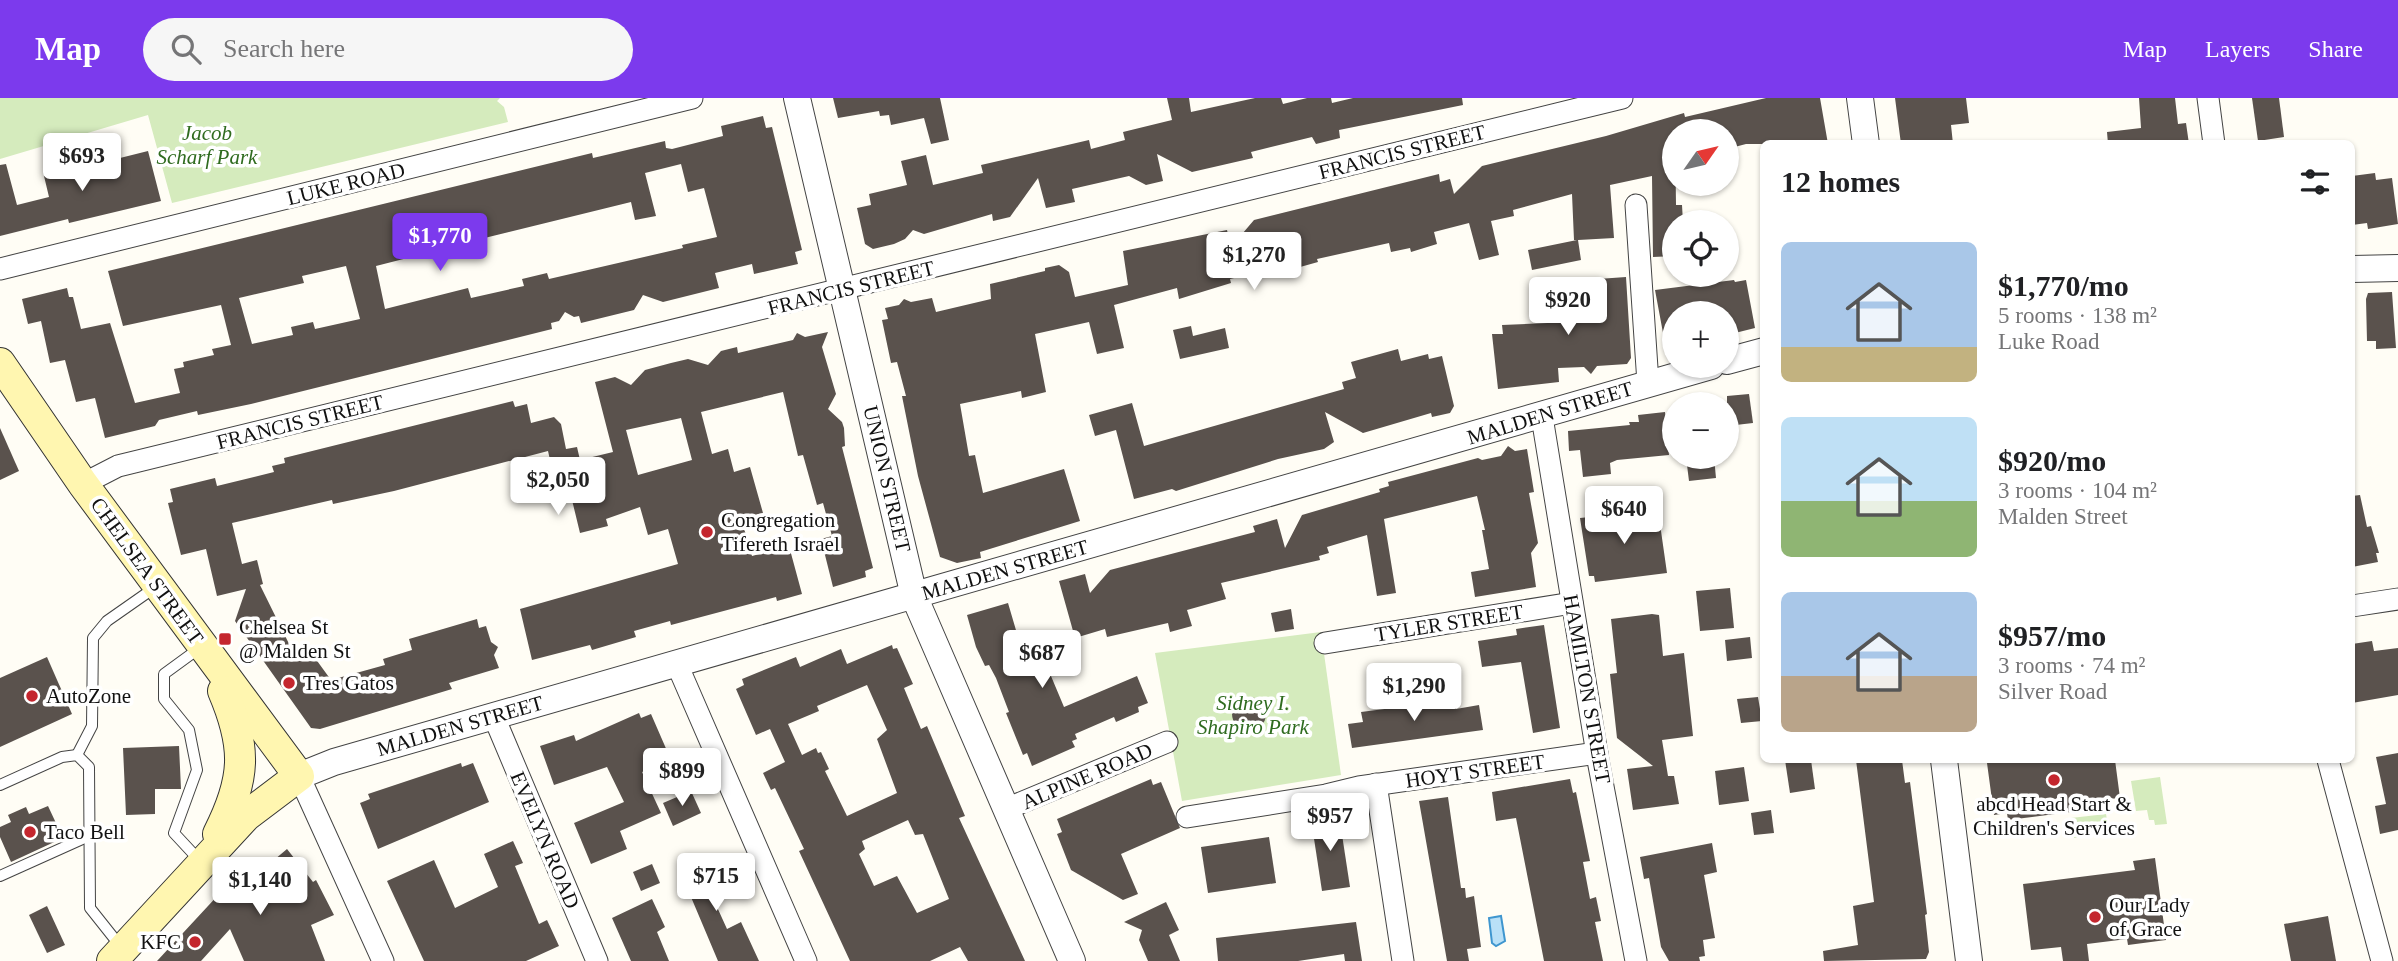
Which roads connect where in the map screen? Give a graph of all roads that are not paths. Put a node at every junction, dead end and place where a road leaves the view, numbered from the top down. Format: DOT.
graph roads {
  1 [pos="692,98"];
  2 [pos="797,98"];
  3 [pos="1622,98"];
  4 [pos="1860,98"];
  5 [pos="2208,98"];
  6 [pos="1865,140"];
  7 [pos="2213,140"];
  8 [pos="1636,205"];
  9 [pos="2398,268"];
  10 [pos="0,269"];
  11 [pos="2355,269"];
  12 [pos="843,290"];
  13 [pos="1760,352"];
  14 [pos="1739,358"];
  15 [pos="0,363"];
  16 [pos="1667,378"];
  17 [pos="1648,383"];
  18 [pos="1542,417"];
  19 [pos="83,484"];
  20 [pos="158,586"];
  21 [pos="914,596"];
  22 [pos="2398,599"];
  23 [pos="1572,603"];
  24 [pos="2355,606"];
  25 [pos="1325,643"];
  26 [pos="202,647"];
  27 [pos="676,663"];
  28 [pos="494,718"];
  29 [pos="1167,742"];
  30 [pos="1597,753"];
  31 [pos="77,755"];
  32 [pos="1944,763"];
  33 [pos="2329,763"];
  34 [pos="299,776"];
  35 [pos="0,785"];
  36 [pos="1376,785"];
  37 [pos="1006,809"];
  38 [pos="1187,817"];
  39 [pos="89,836"];
  40 [pos="202,863"];
  41 [pos="0,876"];
  42 [pos="117,955"];
  43 [pos="383,961"];
  44 [pos="597,961"];
  45 [pos="806,961"];
  46 [pos="1072,961"];
  47 [pos="1403,961"];
  48 [pos="1636,961"];
  49 [pos="1969,961"];
  50 [pos="2382,961"];
  1 -- 10 [label="street, LUKE ROAD"];
  2 -- 12 [label="street, UNION STREET"];
  3 -- 12 [label="street, FRANCIS STREET"];
  4 -- 6 [label="street"];
  5 -- 7 [label="street"];
  8 -- 17 [label="street"];
  9 -- 11 [label="street"];
  12 -- 19 [label="street, FRANCIS STREET"];
  12 -- 21 [label="street, UNION STREET"];
  13 -- 14 [label="street"];
  15 -- 19 [label="main road, CHELSEA STREET"];
  16 -- 17 [label="street, MALDEN STREET"];
  17 -- 18 [label="street, MALDEN STREET"];
  18 -- 21 [label="street, MALDEN STREET"];
  18 -- 23 [label="street, HAMILTON STREET"];
  19 -- 20 [label="main road, CHELSEA STREET"];
  20 -- 26 [label="main road, CHELSEA STREET"];
  20 -- 31 [label="lane"];
  21 -- 27 [label="street, MALDEN STREET"];
  21 -- 37 [label="street, UNION STREET"];
  22 -- 24 [label="street"];
  23 -- 25 [label="street, TYLER STREET"];
  23 -- 30 [label="street, HAMILTON STREET"];
  26 -- 34 [label="main road, CHELSEA STREET"];
  26 -- 40 [label="main road"];
  26 -- 40 [label="lane"];
  27 -- 28 [label="street, MALDEN STREET"];
  27 -- 45 [label="street"];
  28 -- 34 [label="street, MALDEN STREET"];
  28 -- 44 [label="street, EVELYN ROAD"];
  29 -- 37 [label="street, ALPINE ROAD"];
  30 -- 36 [label="street, HOYT STREET"];
  30 -- 48 [label="street, HAMILTON STREET"];
  31 -- 35 [label="lane"];
  31 -- 39 [label="lane"];
  32 -- 49 [label="street"];
  33 -- 50 [label="street"];
  34 -- 40 [label="main road"];
  34 -- 43 [label="street"];
  36 -- 38 [label="street, HOYT STREET"];
  36 -- 47 [label="street"];
  37 -- 46 [label="street, UNION STREET"];
  39 -- 41 [label="lane"];
  39 -- 42 [label="lane"];
  40 -- 42 [label="main road"];
}
